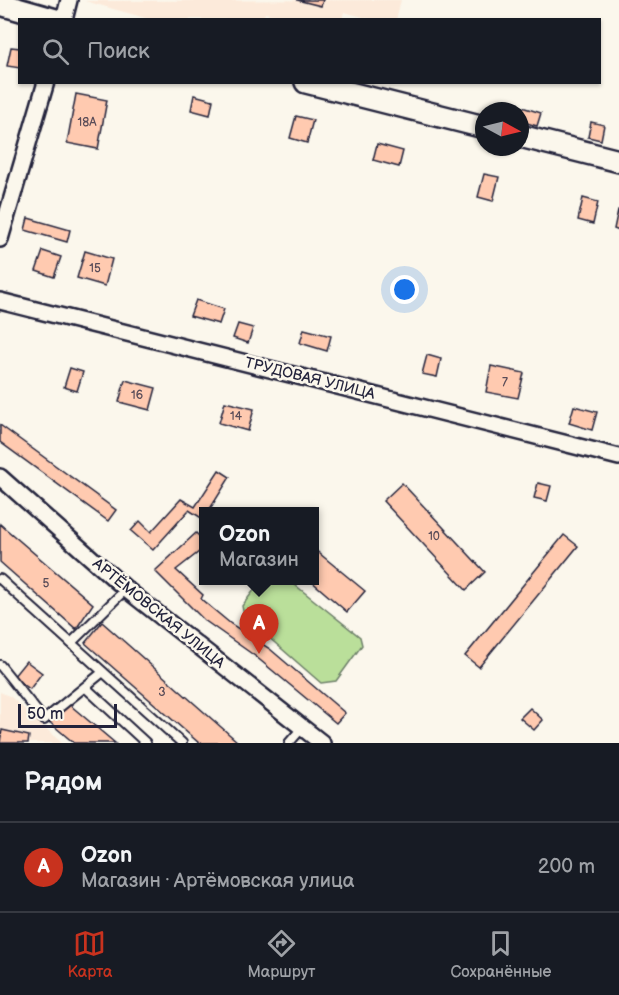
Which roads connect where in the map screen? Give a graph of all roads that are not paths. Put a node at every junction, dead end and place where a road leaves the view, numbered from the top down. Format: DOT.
graph roads {
  1 [pos="69,0"];
  2 [pos="0,4"];
  3 [pos="49,18"];
  4 [pos="64,18"];
  5 [pos="45,84"];
  6 [pos="314,84"];
  7 [pos="475,125"];
  8 [pos="529,138"];
  9 [pos="619,161"];
  10 [pos="0,239"];
  11 [pos="0,301"];
  12 [pos="619,457"];
  13 [pos="0,477"];
  14 [pos="0,579"];
  15 [pos="126,590"];
  16 [pos="71,643"];
  17 [pos="0,665"];
  18 [pos="103,672"];
  19 [pos="85,687"];
  20 [pos="302,728"];
  21 [pos="146,743"];
  22 [pos="182,743"];
  23 [pos="288,743"];
  24 [pos="322,743"];
  1 -- 4 [label="street"];
  2 -- 3 [label="main road"];
  5 -- 10 [label="street"];
  6 -- 7 [label="main road"];
  8 -- 9 [label="main road"];
  11 -- 12 [label="street, ТРУДОВАЯ УЛИЦА"];
  13 -- 15 [label="street, АРТЁМОВСКАЯ УЛИЦА"];
  14 -- 16 [label="lane"];
  15 -- 16 [label="lane"];
  15 -- 20 [label="street, АРТЁМОВСКАЯ УЛИЦА"];
  16 -- 18 [label="lane"];
  17 -- 19 [label="lane"];
  18 -- 19 [label="lane"];
  18 -- 22 [label="lane"];
  19 -- 21 [label="lane"];
  20 -- 23 [label="lane"];
  20 -- 24 [label="street, АРТЁМОВСКАЯ УЛИЦА"];
}
